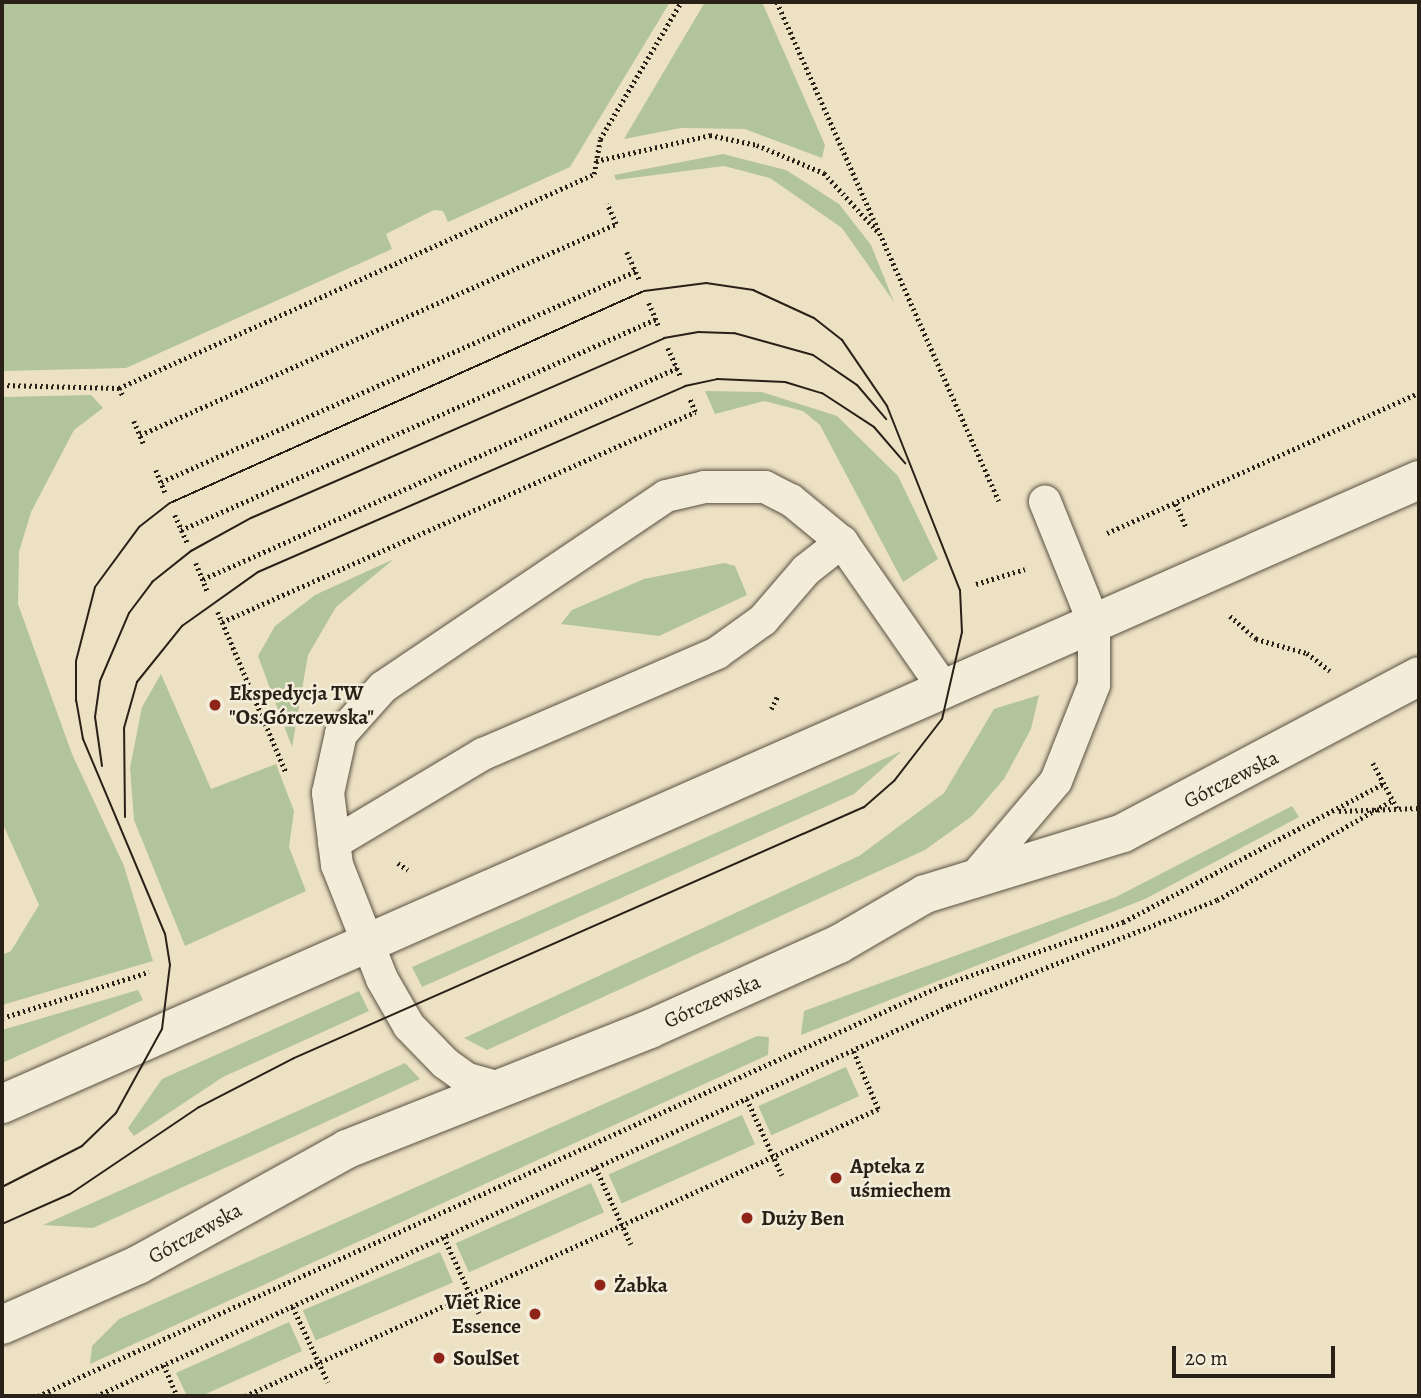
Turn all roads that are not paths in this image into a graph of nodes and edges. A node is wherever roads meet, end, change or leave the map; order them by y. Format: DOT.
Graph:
graph roads {
  1 [pos="1419,480"];
  2 [pos="1045,502"];
  3 [pos="842,542"];
  4 [pos="1094,623"];
  5 [pos="1419,676"];
  6 [pos="942,686"];
  7 [pos="334,843"];
  8 [pos="973,879"];
  9 [pos="366,942"];
  10 [pos="503,1089"];
  11 [pos="2,1104"];
  12 [pos="2,1325"];
  1 -- 4 [label="main road"];
  2 -- 4 [label="lane"];
  3 -- 6 [label="lane"];
  3 -- 7 [label="lane"];
  3 -- 7 [label="lane"];
  4 -- 6 [label="main road"];
  4 -- 8 [label="lane"];
  5 -- 8 [label="main road, Górczewska"];
  6 -- 9 [label="main road"];
  7 -- 9 [label="lane"];
  8 -- 10 [label="main road, Górczewska"];
  9 -- 10 [label="lane"];
  9 -- 11 [label="main road"];
  10 -- 12 [label="main road, Górczewska"];
}
